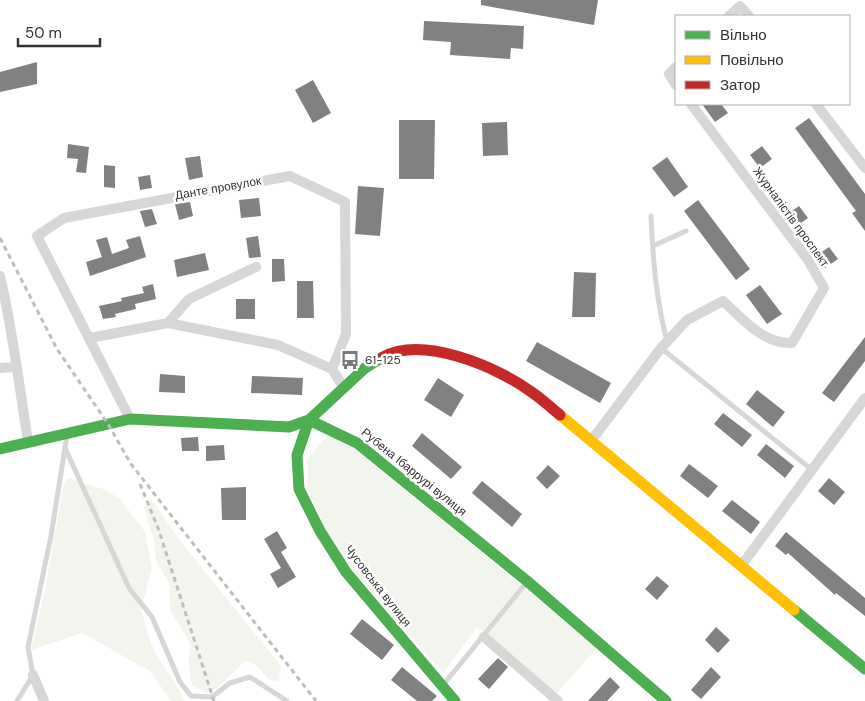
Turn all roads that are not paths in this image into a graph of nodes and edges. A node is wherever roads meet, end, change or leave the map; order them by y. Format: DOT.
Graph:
graph roads {
  1 [pos="731,15"];
  2 [pos="747,15"];
  3 [pos="675,68"];
  4 [pos="675,83"];
  5 [pos="692,105"];
  6 [pos="817,105"];
  7 [pos="865,168"];
  8 [pos="651,216"];
  9 [pos="686,231"];
  10 [pos="653,246"];
  11 [pos="256,267"];
  12 [pos="0,276"];
  13 [pos="3,301"];
  14 [pos="168,324"];
  15 [pos="90,338"];
  16 [pos="664,345"];
  17 [pos="16,367"];
  18 [pos="0,368"];
  19 [pos="332,369"];
  20 [pos="344,388"];
  21 [pos="865,398"];
  22 [pos="130,419"];
  23 [pos="309,420"];
  24 [pos="67,432"];
  25 [pos="591,441"];
  26 [pos="28,442"];
  27 [pos="65,448"];
  28 [pos="0,449"];
  29 [pos="812,470"];
  30 [pos="741,566"];
  31 [pos="527,581"];
  32 [pos="484,637"];
  33 [pos="865,669"];
  34 [pos="33,675"];
  35 [pos="442,687"];
  36 [pos="17,701"];
  37 [pos="44,701"];
  38 [pos="287,701"];
  39 [pos="455,701"];
  40 [pos="558,701"];
  41 [pos="666,701"];
  1 -- 2 [label="street"];
  3 -- 4 [label="street"];
  5 -- 16 [label="street, Журналістів проспект"];
  6 -- 7 [label="street"];
  8 -- 10 [label="lane"];
  9 -- 10 [label="lane"];
  10 -- 16 [label="lane"];
  11 -- 14 [label="street"];
  12 -- 13 [label="street"];
  13 -- 17 [label="street"];
  14 -- 15 [label="street"];
  14 -- 19 [label="street"];
  15 -- 19 [label="street, Данте провулок"];
  15 -- 22 [label="street, Данте провулок"];
  16 -- 25 [label="street, Журналістів проспект"];
  16 -- 29 [label="lane"];
  17 -- 18 [label="street"];
  17 -- 26 [label="street"];
  19 -- 20 [label="street"];
  20 -- 23 [label="main road"];
  20 -- 25 [label="main road"];
  21 -- 29 [label="street"];
  22 -- 23 [label="main road"];
  22 -- 24 [label="main road"];
  23 -- 31 [label="main road, Рубена Ібаррурі вулиця"];
  23 -- 35 [label="main road, Чусовська вулиця"];
  24 -- 26 [label="main road"];
  24 -- 27 [label="lane"];
  25 -- 30 [label="main road"];
  26 -- 28 [label="main road"];
  27 -- 34 [label="lane"];
  27 -- 38 [label="lane"];
  29 -- 30 [label="street"];
  30 -- 33 [label="main road"];
  31 -- 32 [label="lane"];
  31 -- 41 [label="main road, Рубена Ібаррурі вулиця"];
  32 -- 35 [label="lane"];
  32 -- 40 [label="street"];
  34 -- 36 [label="lane"];
  34 -- 37 [label="street"];
  35 -- 39 [label="main road, Чусовська вулиця"];
}
